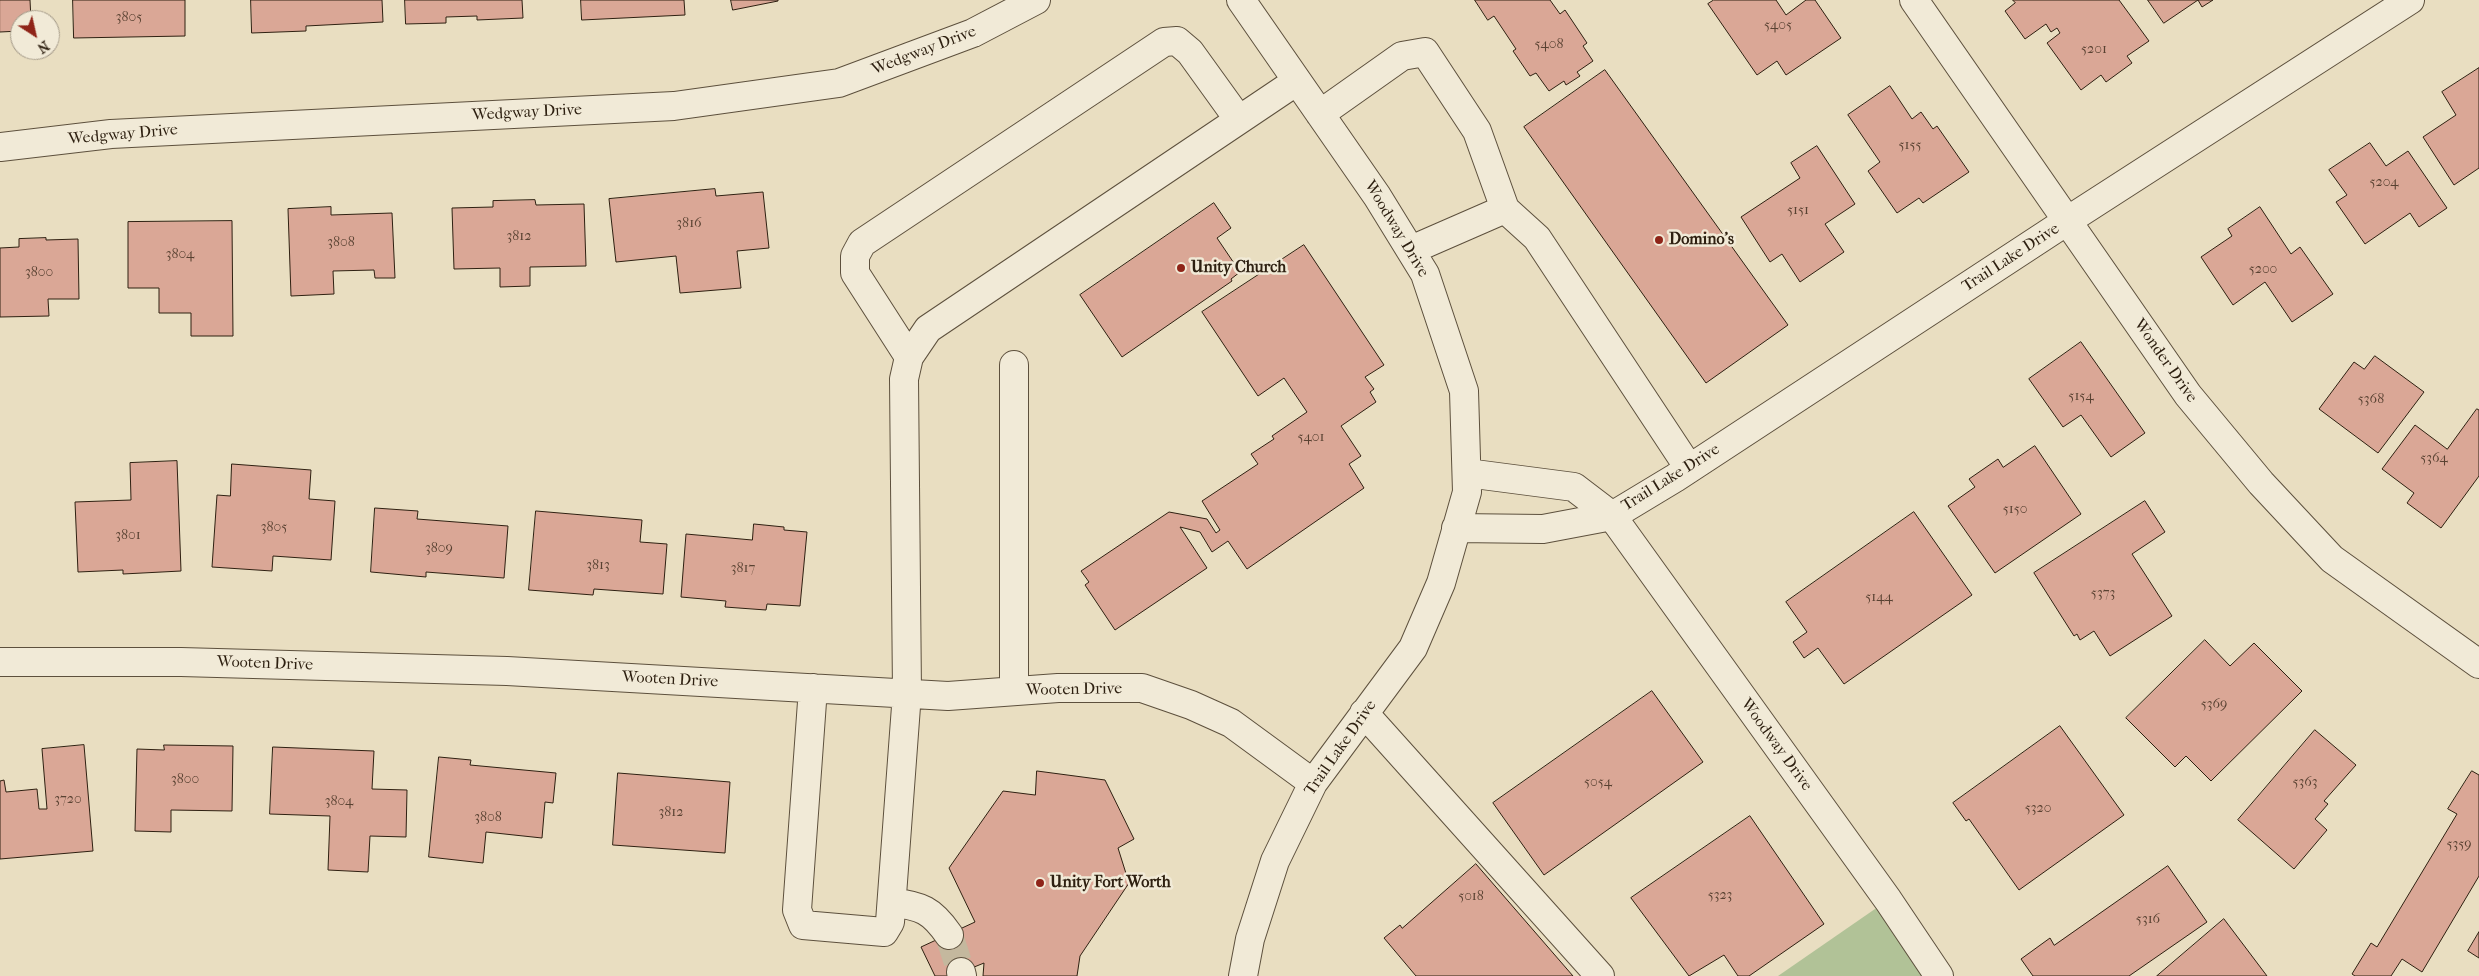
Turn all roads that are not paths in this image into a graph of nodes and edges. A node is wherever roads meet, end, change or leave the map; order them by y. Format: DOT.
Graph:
graph roads {
  1 [pos="1036,0"];
  2 [pos="1241,0"];
  3 [pos="1914,0"];
  4 [pos="2410,0"];
  5 [pos="1297,81"];
  6 [pos="1320,114"];
  7 [pos="1239,120"];
  8 [pos="0,147"];
  9 [pos="1505,209"];
  10 [pos="2067,221"];
  11 [pos="1411,250"];
  12 [pos="908,357"];
  13 [pos="1014,365"];
  14 [pos="1689,468"];
  15 [pos="1467,482"];
  16 [pos="1612,516"];
  17 [pos="1456,528"];
  18 [pos="0,662"];
  19 [pos="2479,664"];
  20 [pos="813,688"];
  21 [pos="1014,691"];
  22 [pos="908,694"];
  23 [pos="1364,713"];
  24 [pos="1313,783"];
  25 [pos="892,902"];
  26 [pos="949,935"];
  27 [pos="1242,976"];
  28 [pos="1600,976"];
  29 [pos="1939,976"];
  1 -- 8 [label="street, Wedgway Drive"];
  2 -- 5 [label="street, Woodway Drive"];
  3 -- 10 [label="street, Wonder Drive"];
  4 -- 10 [label="street, Trail Lake Drive"];
  5 -- 6 [label="street, Woodway Drive"];
  5 -- 7 [label="street"];
  6 -- 9 [label="street"];
  6 -- 11 [label="street, Woodway Drive"];
  7 -- 12 [label="street"];
  7 -- 12 [label="street"];
  9 -- 11 [label="street"];
  9 -- 14 [label="street"];
  10 -- 14 [label="street, Trail Lake Drive"];
  10 -- 19 [label="street, Wonder Drive"];
  11 -- 15 [label="street, Woodway Drive"];
  12 -- 22 [label="street"];
  13 -- 21 [label="street"];
  14 -- 16 [label="street, Trail Lake Drive"];
  15 -- 16 [label="street, Trail Lake Drive"];
  15 -- 17 [label="street, Trail Lake Drive"];
  16 -- 17 [label="street, Trail Lake Drive"];
  16 -- 29 [label="street, Woodway Drive"];
  17 -- 23 [label="street, Trail Lake Drive"];
  18 -- 20 [label="street, Wooten Drive"];
  20 -- 22 [label="street, Wooten Drive"];
  20 -- 25 [label="street"];
  21 -- 22 [label="street, Wooten Drive"];
  21 -- 24 [label="street, Wooten Drive"];
  22 -- 25 [label="street"];
  23 -- 24 [label="street, Trail Lake Drive"];
  23 -- 28 [label="street"];
  24 -- 27 [label="street, Trail Lake Drive"];
  25 -- 26 [label="street"];
}
